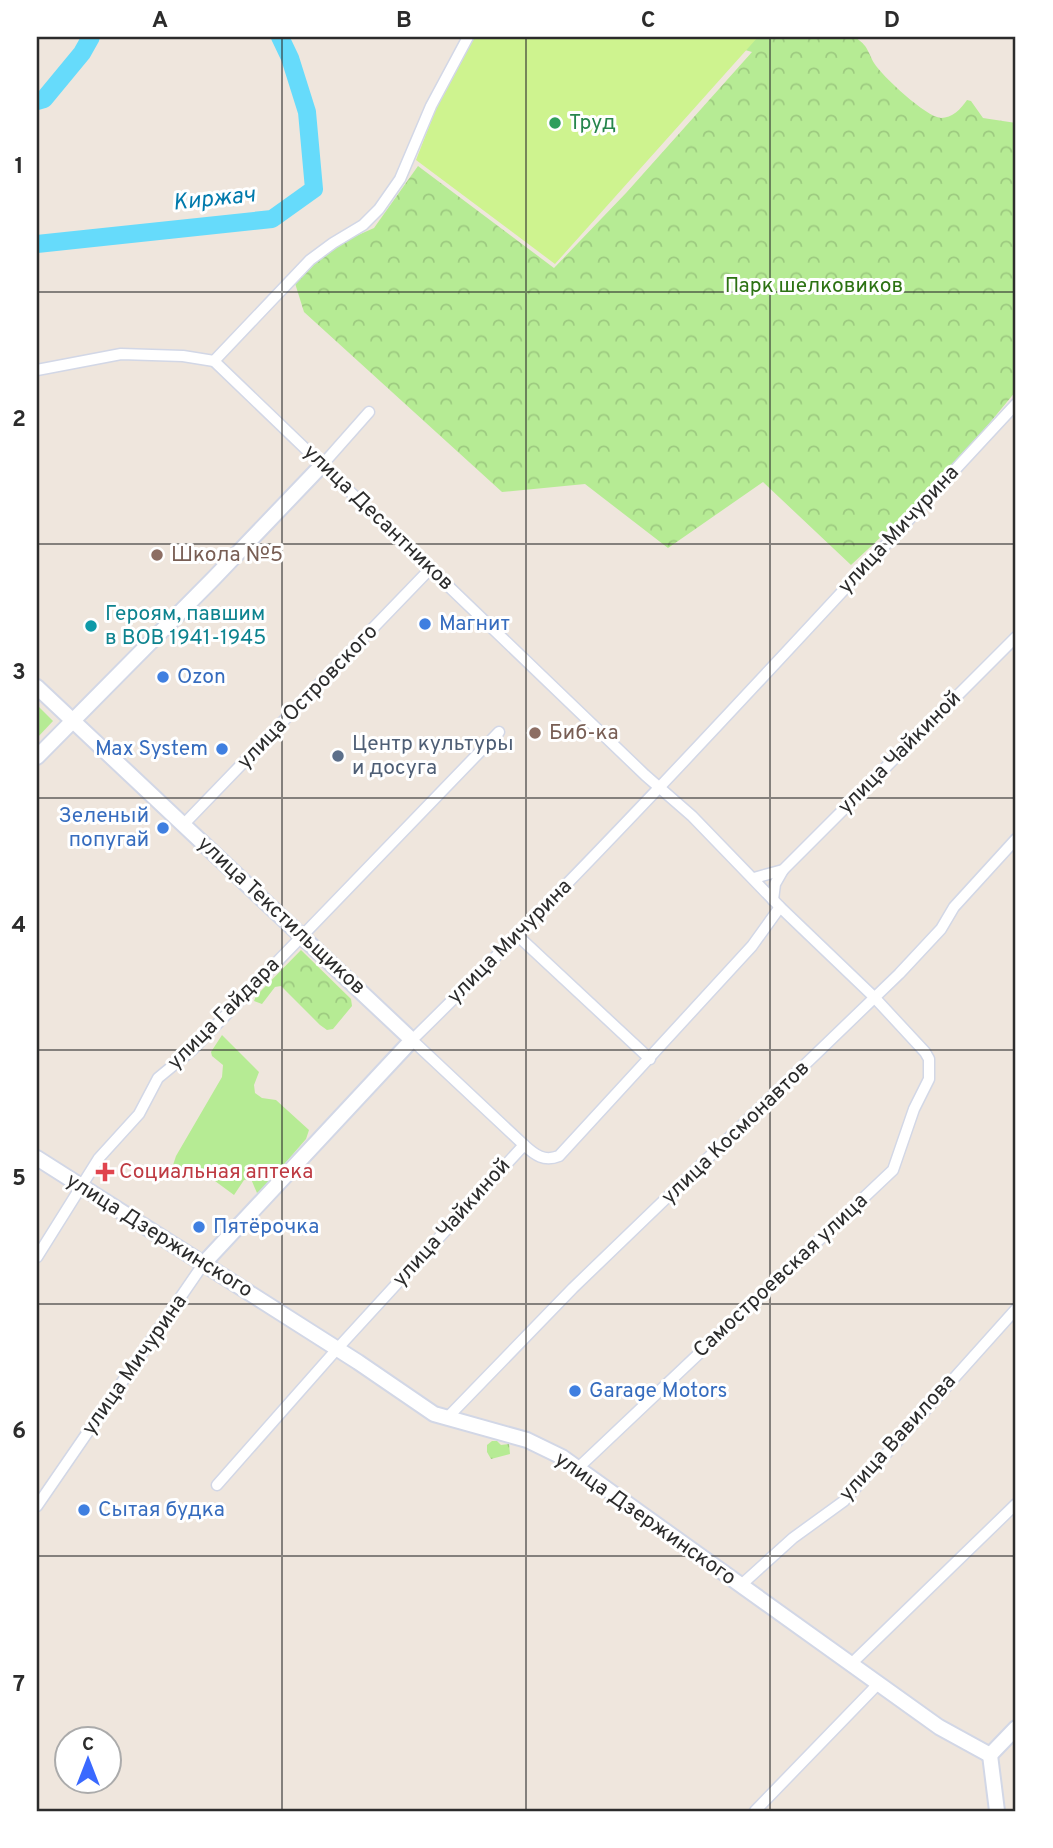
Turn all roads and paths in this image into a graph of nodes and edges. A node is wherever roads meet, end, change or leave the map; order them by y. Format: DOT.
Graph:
graph roads {
  1 [pos="468,37"];
  2 [pos="214,361"];
  3 [pos="37,370"];
  4 [pos="1016,404"];
  5 [pos="369,412"];
  6 [pos="323,464"];
  7 [pos="431,568"];
  8 [pos="1016,637"];
  9 [pos="37,687"];
  10 [pos="72,722"];
  11 [pos="499,732"];
  12 [pos="37,757"];
  13 [pos="660,788"];
  14 [pos="184,824"];
  15 [pos="1016,839"];
  16 [pos="783,870"];
  17 [pos="754,878"];
  18 [pos="776,904"];
  19 [pos="302,936"];
  20 [pos="518,936"];
  21 [pos="874,997"];
  22 [pos="412,1040"];
  23 [pos="650,1059"];
  24 [pos="524,1145"];
  25 [pos="37,1158"];
  26 [pos="82,1186"];
  27 [pos="37,1257"];
  28 [pos="204,1263"];
  29 [pos="1016,1309"];
  30 [pos="337,1349"];
  31 [pos="446,1419"];
  32 [pos="578,1468"];
  33 [pos="217,1485"];
  34 [pos="1016,1504"];
  35 [pos="37,1506"];
  36 [pos="740,1586"];
  37 [pos="850,1665"];
  38 [pos="878,1684"];
  39 [pos="1016,1728"];
  40 [pos="990,1755"];
  41 [pos="755,1811"];
  42 [pos="997,1811"];
  1 -- 2 [label="street"];
  2 -- 3 [label="street"];
  2 -- 6 [label="street, улица Десантников"];
  4 -- 13 [label="street, улица Мичурина"];
  5 -- 6 [label="street"];
  6 -- 7 [label="street, улица Десантников"];
  6 -- 10 [label="street"];
  7 -- 13 [label="street, улица Десантников"];
  7 -- 14 [label="street, улица Островского"];
  8 -- 16 [label="street, улица Чайкиной"];
  9 -- 10 [label="street, улица Текстильщиков"];
  10 -- 12 [label="street"];
  10 -- 14 [label="street, улица Текстильщиков"];
  11 -- 19 [label="street, улица Гайдара"];
  13 -- 17 [label="street, улица Десантников"];
  13 -- 20 [label="street, улица Мичурина"];
  14 -- 19 [label="street, улица Текстильщиков"];
  15 -- 21 [label="street, улица Космонавтов"];
  16 -- 17 [label="street, улица Чайкиной"];
  16 -- 18 [label="street, улица Чайкиной"];
  17 -- 18 [label="street, улица Десантников"];
  18 -- 21 [label="street"];
  18 -- 23 [label="street, улица Чайкиной"];
  19 -- 22 [label="street, улица Текстильщиков"];
  19 -- 26 [label="street, улица Гайдара"];
  20 -- 22 [label="street, улица Мичурина"];
  20 -- 23 [label="street"];
  21 -- 31 [label="street, улица Космонавтов"];
  21 -- 32 [label="street, Самостроевская улица"];
  22 -- 24 [label="street, улица Текстильщиков"];
  22 -- 28 [label="street, улица Мичурина"];
  23 -- 24 [label="street, улица Чайкиной"];
  24 -- 30 [label="street, улица Чайкиной"];
  25 -- 26 [label="street, улица Дзержинского"];
  26 -- 27 [label="street, улица Гайдара"];
  26 -- 28 [label="street, улица Дзержинского"];
  28 -- 30 [label="street, улица Дзержинского"];
  28 -- 35 [label="street, улица Мичурина"];
  29 -- 36 [label="street, улица Вавилова"];
  30 -- 31 [label="street, улица Дзержинского"];
  30 -- 33 [label="street, улица Чайкиной"];
  31 -- 32 [label="street, улица Дзержинского"];
  32 -- 36 [label="street, улица Дзержинского"];
  34 -- 37 [label="street"];
  36 -- 37 [label="street, улица Дзержинского"];
  37 -- 38 [label="street, улица Дзержинского"];
  38 -- 40 [label="street, улица Дзержинского"];
  38 -- 41 [label="street"];
  39 -- 40 [label="street"];
  40 -- 42 [label="street"];
}
